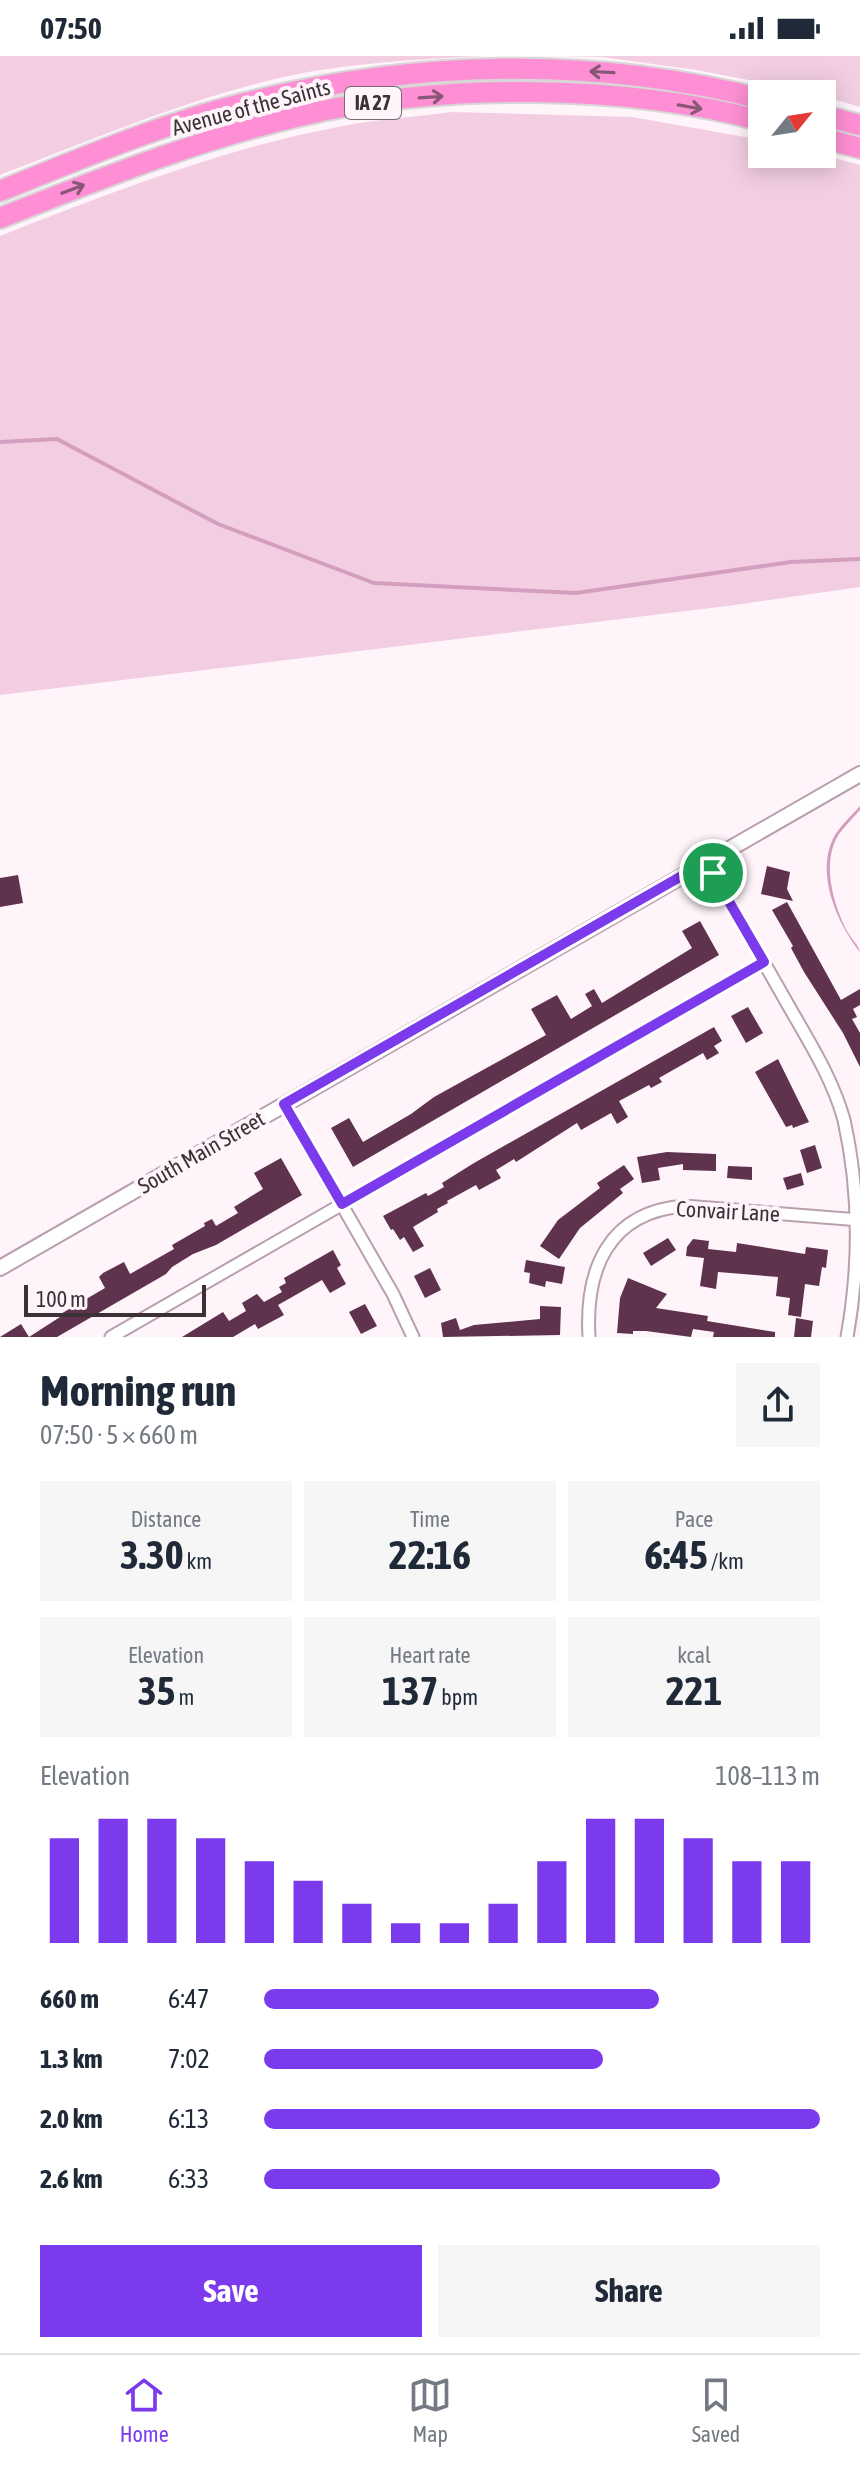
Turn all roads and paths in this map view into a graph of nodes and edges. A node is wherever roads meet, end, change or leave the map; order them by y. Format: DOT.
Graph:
graph roads {
  1 [pos="748,96"];
  2 [pos="748,118"];
  3 [pos="836,119"];
  4 [pos="860,125"];
  5 [pos="836,142"];
  6 [pos="860,148"];
  7 [pos="0,191"];
  8 [pos="0,218"];
  9 [pos="860,774"];
  10 [pos="706,862"];
  11 [pos="764,962"];
  12 [pos="284,1104"];
  13 [pos="342,1204"];
  14 [pos="860,1220"];
  15 [pos="0,1268"];
  16 [pos="111,1337"];
  17 [pos="413,1337"];
  18 [pos="589,1337"];
  19 [pos="847,1337"];
  1 -- 7 [label="highway, Avenue of the Saints / IA 27, one-way"];
  8 -- 2 [label="highway, Avenue of the Saints / IA 27, one-way"];
  3 -- 4 [label="highway"];
  5 -- 6 [label="highway"];
  9 -- 10 [label="street, South Main Street"];
  10 -- 11 [label="street"];
  10 -- 12 [label="street, South Main Street"];
  11 -- 13 [label="street"];
  11 -- 14 [label="street"];
  12 -- 13 [label="street"];
  12 -- 15 [label="street, South Main Street"];
  13 -- 16 [label="street"];
  13 -- 17 [label="street"];
  14 -- 18 [label="street, Convair Lane"];
  14 -- 19 [label="street"];
}
